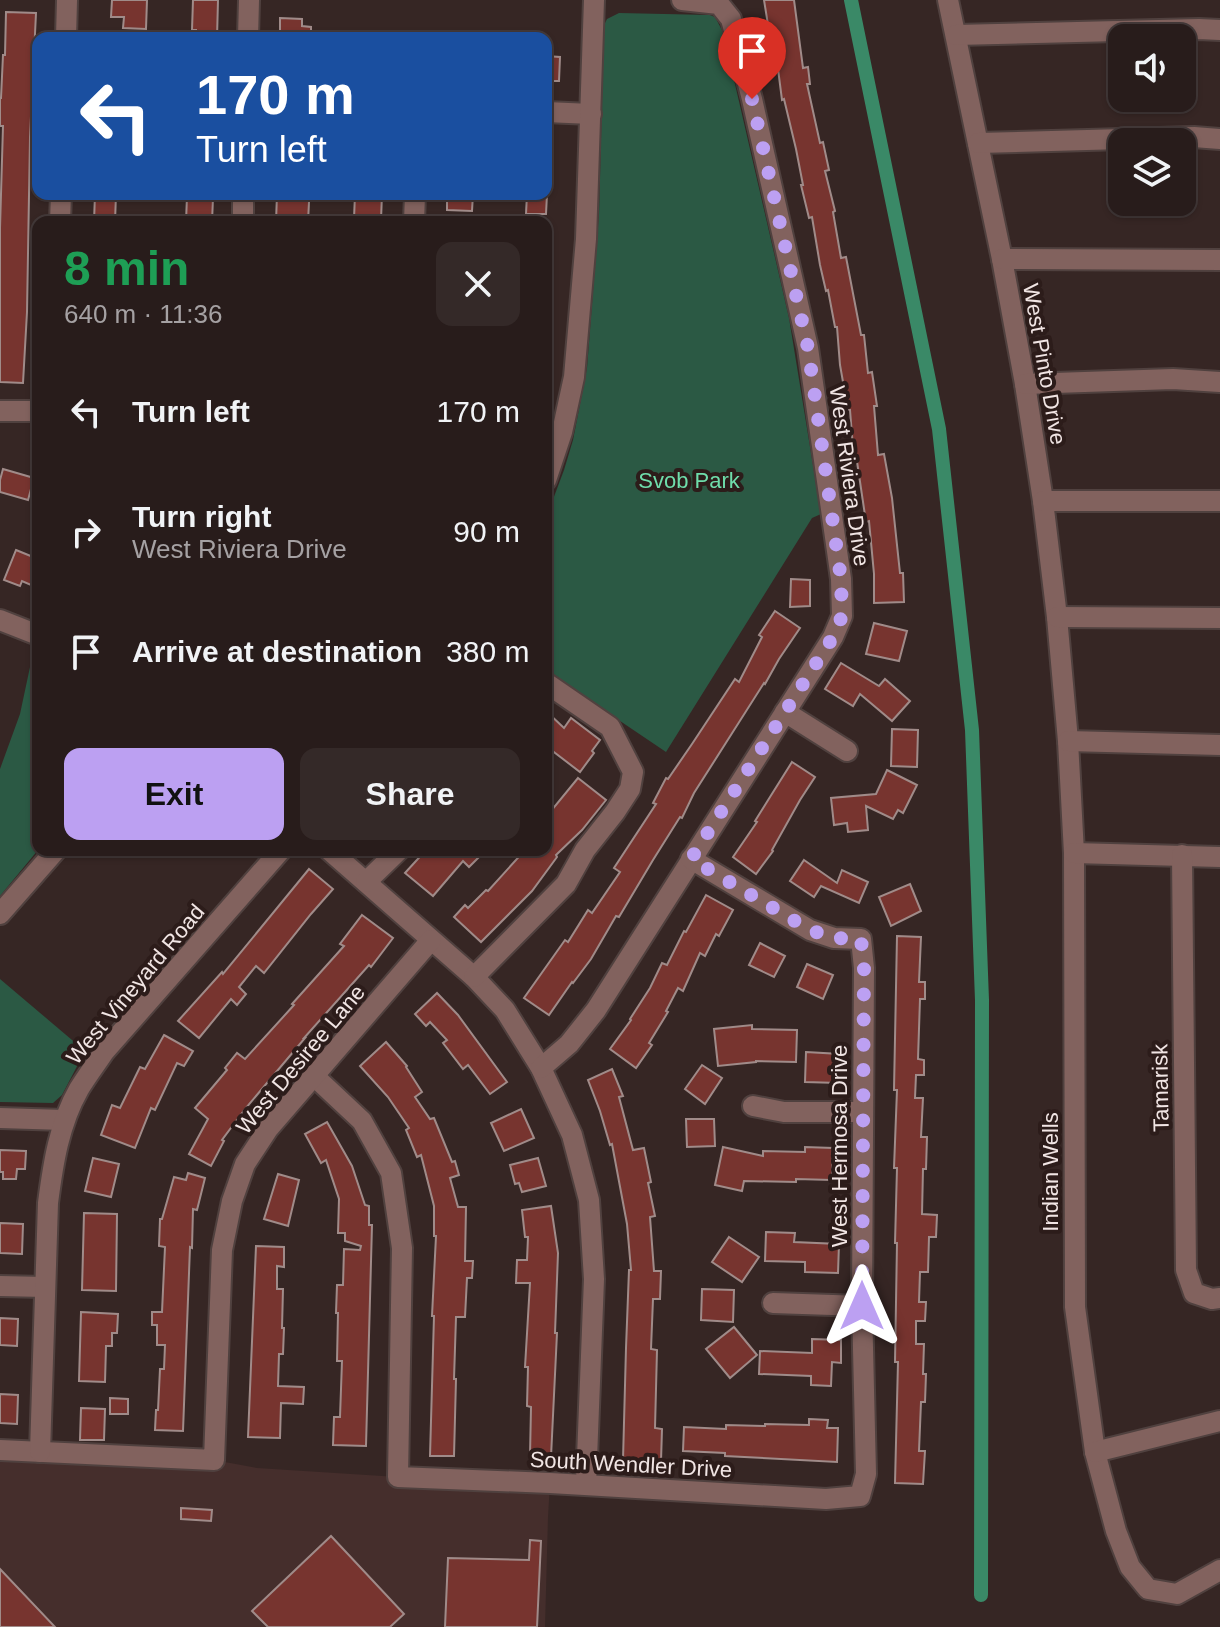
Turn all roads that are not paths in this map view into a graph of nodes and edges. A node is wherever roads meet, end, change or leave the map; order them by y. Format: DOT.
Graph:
graph roads {
  1 [pos="67,0"];
  2 [pos="249,0"];
  3 [pos="594,0"];
  4 [pos="682,0"];
  5 [pos="948,0"];
  6 [pos="1220,30"];
  7 [pos="66,32"];
  8 [pos="248,32"];
  9 [pos="956,35"];
  10 [pos="552,112"];
  11 [pos="591,114"];
  12 [pos="1220,139"];
  13 [pos="978,143"];
  14 [pos="1002,259"];
  15 [pos="1220,260"];
  16 [pos="1220,382"];
  17 [pos="1025,384"];
  18 [pos="0,411"];
  19 [pos="32,411"];
  20 [pos="552,462"];
  21 [pos="1043,501"];
  22 [pos="1220,501"];
  23 [pos="1057,617"];
  24 [pos="1220,618"];
  25 [pos="0,620"];
  26 [pos="32,633"];
  27 [pos="552,687"];
  28 [pos="785,712"];
  29 [pos="1068,741"];
  30 [pos="1220,745"];
  31 [pos="847,751"];
  32 [pos="1074,853"];
  33 [pos="1182,855"];
  34 [pos="51,856"];
  35 [pos="276,856"];
  36 [pos="336,856"];
  37 [pos="393,856"];
  38 [pos="1220,857"];
  39 [pos="691,859"];
  40 [pos="366,882"];
  41 [pos="0,914"];
  42 [pos="431,940"];
  43 [pos="474,977"];
  44 [pos="541,1068"];
  45 [pos="314,1076"];
  46 [pos="753,1106"];
  47 [pos="863,1112"];
  48 [pos="0,1118"];
  49 [pos="64,1120"];
  50 [pos="0,1286"];
  51 [pos="45,1287"];
  52 [pos="1220,1298"];
  53 [pos="773,1303"];
  54 [pos="862,1306"];
  55 [pos="1220,1421"];
  56 [pos="0,1450"];
  57 [pos="40,1452"];
  58 [pos="1095,1452"];
  59 [pos="586,1484"];
  60 [pos="860,1496"];
  61 [pos="1220,1570"];
  1 -- 7 [label="street"];
  2 -- 8 [label="street"];
  3 -- 11 [label="street"];
  4 -- 28 [label="street, West Riviera Drive"];
  5 -- 9 [label="street, West Pinto Drive"];
  6 -- 9 [label="street"];
  9 -- 13 [label="street, West Pinto Drive"];
  10 -- 11 [label="street"];
  11 -- 20 [label="street"];
  12 -- 13 [label="street"];
  13 -- 14 [label="street, West Pinto Drive"];
  14 -- 15 [label="street"];
  14 -- 17 [label="street, West Pinto Drive"];
  16 -- 17 [label="street"];
  17 -- 21 [label="street, West Pinto Drive"];
  18 -- 19 [label="street"];
  21 -- 22 [label="street"];
  21 -- 23 [label="street, West Pinto Drive"];
  23 -- 24 [label="street"];
  23 -- 29 [label="street, West Pinto Drive"];
  25 -- 26 [label="street"];
  27 -- 43 [label="street"];
  28 -- 31 [label="street"];
  28 -- 39 [label="street, West Riviera Drive"];
  29 -- 30 [label="street"];
  29 -- 32 [label="street, Indian Wells"];
  32 -- 33 [label="street"];
  32 -- 58 [label="street, Indian Wells"];
  33 -- 38 [label="street"];
  33 -- 52 [label="street, Tamarisk"];
  34 -- 41 [label="street"];
  35 -- 49 [label="street, West Vineyard Road"];
  36 -- 40 [label="street"];
  37 -- 40 [label="street"];
  39 -- 44 [label="street, West Riviera Drive"];
  39 -- 47 [label="street, West Hermosa Drive"];
  40 -- 42 [label="street"];
  42 -- 43 [label="street"];
  42 -- 45 [label="street, West Desiree Lane"];
  43 -- 44 [label="street"];
  44 -- 59 [label="street"];
  45 -- 57 [label="street, West Desiree Lane"];
  45 -- 59 [label="street, South Wendler Drive"];
  46 -- 47 [label="street"];
  47 -- 54 [label="street, West Hermosa Drive"];
  48 -- 49 [label="street"];
  49 -- 51 [label="street, West Vineyard Road"];
  50 -- 51 [label="street"];
  51 -- 57 [label="street, West Vineyard Road"];
  53 -- 54 [label="street"];
  54 -- 60 [label="street, West Hermosa Drive"];
  55 -- 58 [label="street"];
  56 -- 57 [label="street"];
  58 -- 61 [label="street, Indian Wells"];
  59 -- 60 [label="street, South Wendler Drive"];
}
